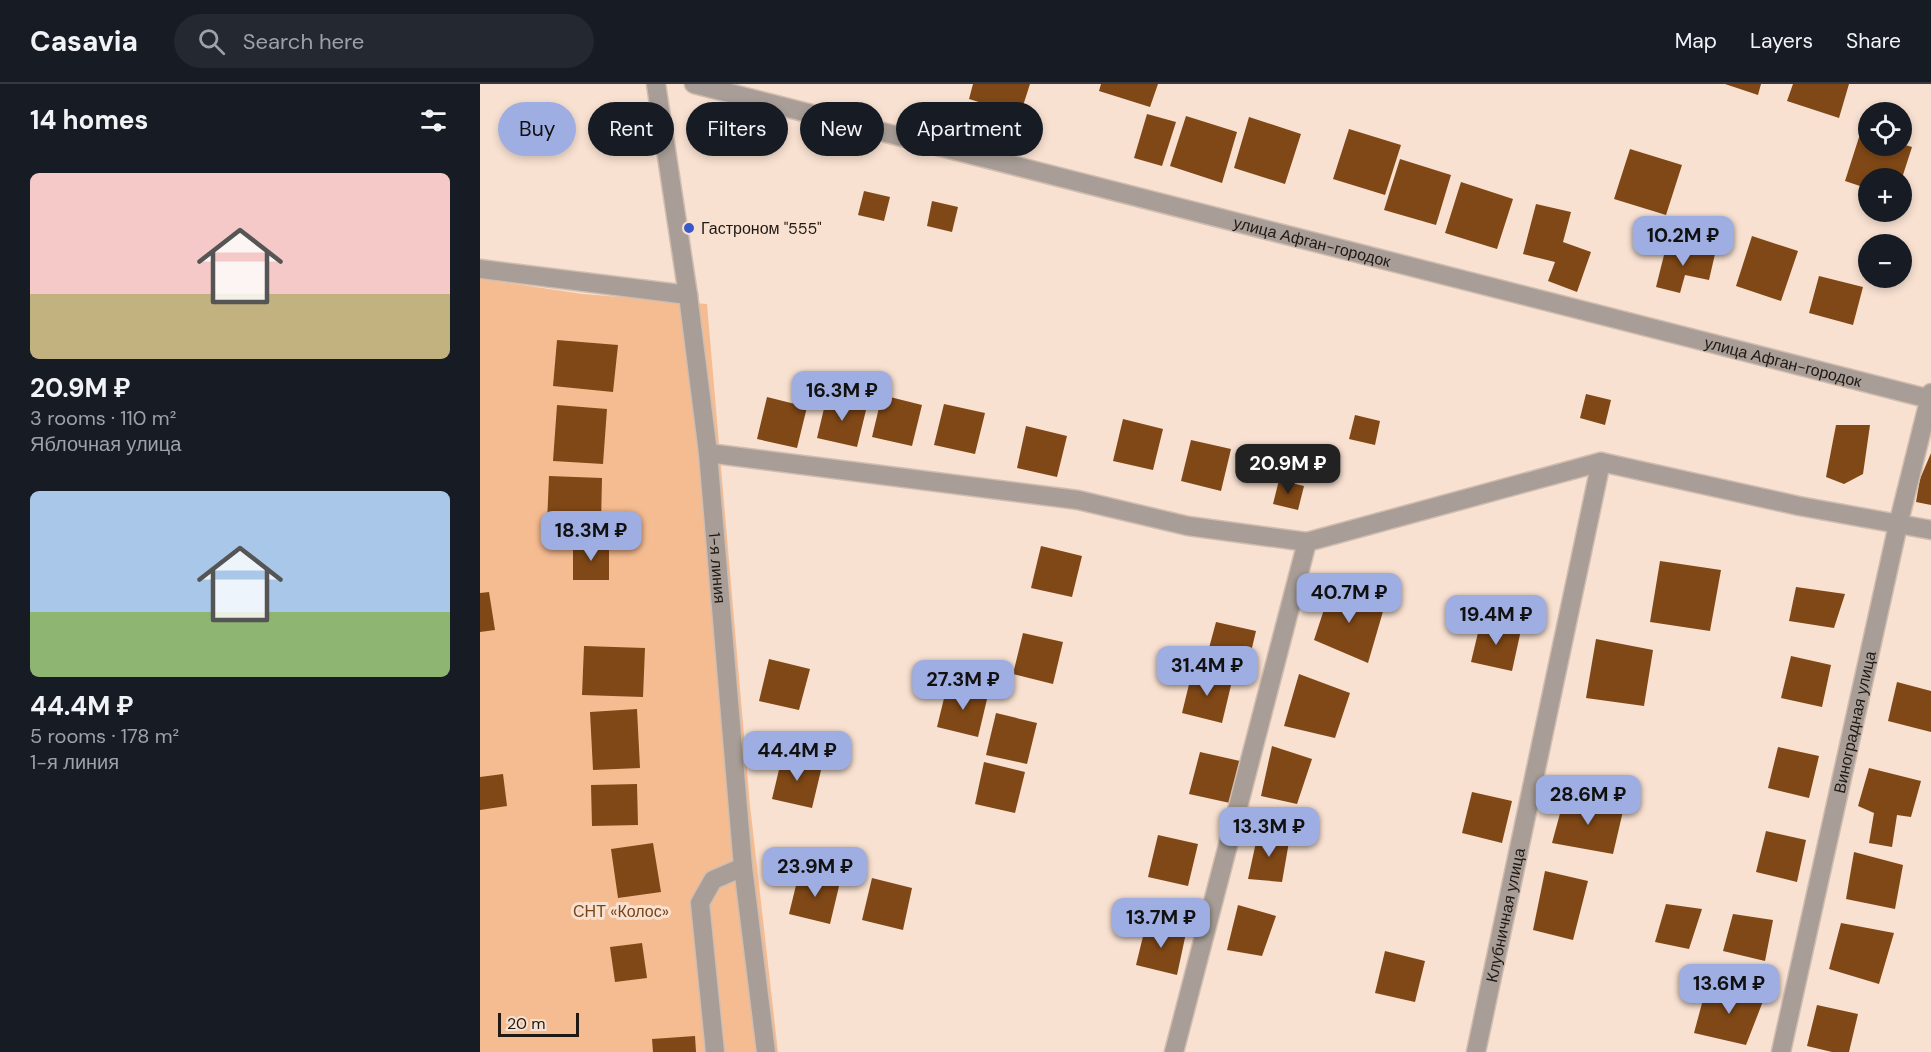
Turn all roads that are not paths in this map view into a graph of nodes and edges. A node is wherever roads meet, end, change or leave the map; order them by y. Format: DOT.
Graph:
graph roads {
  1 [pos="656,84"];
  2 [pos="694,84"];
  3 [pos="480,269"];
  4 [pos="688,295"];
  5 [pos="1930,396"];
  6 [pos="708,453"];
  7 [pos="1601,462"];
  8 [pos="1898,525"];
  9 [pos="1931,530"];
  10 [pos="1307,542"];
  11 [pos="743,867"];
  12 [pos="715,1052"];
  13 [pos="766,1052"];
  14 [pos="1174,1052"];
  15 [pos="1476,1052"];
  16 [pos="1781,1052"];
  1 -- 4 [label="street, 1-я линия"];
  2 -- 5 [label="street, улица Афган-городок"];
  3 -- 4 [label="street"];
  4 -- 6 [label="street, 1-я линия"];
  5 -- 8 [label="street, Виноградная улица"];
  6 -- 10 [label="street"];
  6 -- 11 [label="street, 1-я линия"];
  7 -- 8 [label="street"];
  7 -- 10 [label="street"];
  7 -- 15 [label="street, Клубничная улица"];
  8 -- 9 [label="street"];
  8 -- 16 [label="street, Виноградная улица"];
  10 -- 14 [label="street"];
  11 -- 12 [label="street"];
  11 -- 13 [label="street, 1-я линия"];
}
